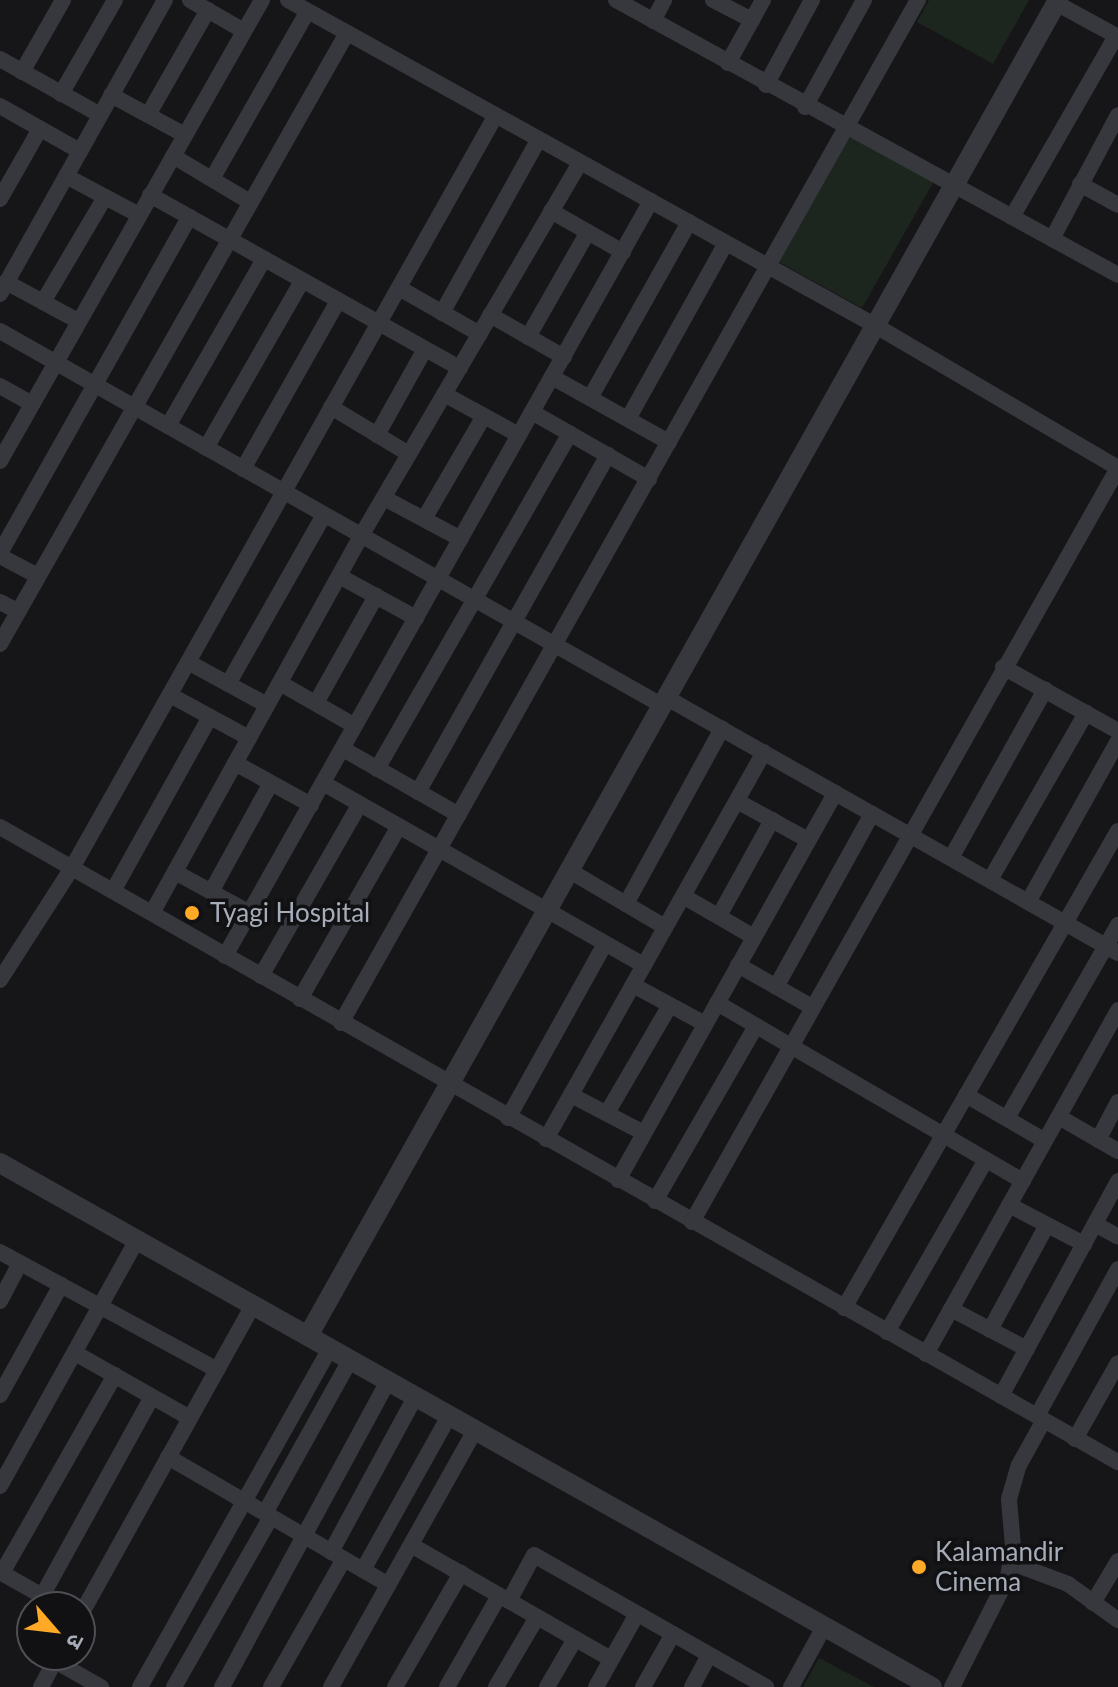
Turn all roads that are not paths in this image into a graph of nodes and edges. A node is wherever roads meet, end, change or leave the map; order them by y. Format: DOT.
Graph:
graph roads {
  1 [pos="63,0"];
  2 [pos="115,0"];
  3 [pos="165,0"];
  4 [pos="190,0"];
  5 [pos="262,0"];
  6 [pos="288,0"];
  7 [pos="617,0"];
  8 [pos="664,0"];
  9 [pos="714,0"];
  10 [pos="763,0"];
  11 [pos="812,0"];
  12 [pos="864,0"];
  13 [pos="918,0"];
  14 [pos="1057,2"];
  15 [pos="208,10"];
  16 [pos="308,11"];
  17 [pos="752,20"];
  18 [pos="653,21"];
  19 [pos="244,31"];
  20 [pos="347,33"];
  21 [pos="1117,36"];
  22 [pos="0,59"];
  23 [pos="728,63"];
  24 [pos="22,72"];
  25 [pos="766,85"];
  26 [pos="61,94"];
  27 [pos="111,95"];
  28 [pos="805,107"];
  29 [pos="1,108"];
  30 [pos="100,115"];
  31 [pos="148,115"];
  32 [pos="496,115"];
  33 [pos="1118,115"];
  34 [pos="40,129"];
  35 [pos="844,129"];
  36 [pos="185,135"];
  37 [pos="539,139"];
  38 [pos="80,151"];
  39 [pos="173,156"];
  40 [pos="580,162"];
  41 [pos="66,176"];
  42 [pos="212,179"];
  43 [pos="956,184"];
  44 [pos="1080,184"];
  45 [pos="150,195"];
  46 [pos="105,197"];
  47 [pos="0,199"];
  48 [pos="651,201"];
  49 [pos="250,202"];
  50 [pos="1118,205"];
  51 [pos="551,211"];
  52 [pos="139,215"];
  53 [pos="189,217"];
  54 [pos="1012,217"];
  55 [pos="689,222"];
  56 [pos="588,232"];
  57 [pos="229,239"];
  58 [pos="1052,239"];
  59 [pos="726,243"];
  60 [pos="623,252"];
  61 [pos="264,259"];
  62 [pos="768,266"];
  63 [pos="1118,275"];
  64 [pos="302,281"];
  65 [pos="3,288"];
  66 [pos="399,288"];
  67 [pos="338,301"];
  68 [pos="43,302"];
  69 [pos="442,313"];
  70 [pos="490,315"];
  71 [pos="78,321"];
  72 [pos="379,324"];
  73 [pos="876,326"];
  74 [pos="0,331"];
  75 [pos="480,334"];
  76 [pos="528,337"];
  77 [pos="425,349"];
  78 [pos="564,357"];
  79 [pos="55,362"];
  80 [pos="460,368"];
  81 [pos="552,377"];
  82 [pos="94,384"];
  83 [pos="0,386"];
  84 [pos="444,394"];
  85 [pos="590,398"];
  86 [pos="32,404"];
  87 [pos="133,406"];
  88 [pos="331,407"];
  89 [pos="532,412"];
  90 [pos="484,416"];
  91 [pos="628,419"];
  92 [pos="168,426"];
  93 [pos="570,434"];
  94 [pos="377,435"];
  95 [pos="519,435"];
  96 [pos="669,442"];
  97 [pos="206,448"];
  98 [pos="409,454"];
  99 [pos="608,455"];
  100 [pos="0,461"];
  101 [pos="1118,468"];
  102 [pos="243,469"];
  103 [pos="649,479"];
  104 [pos="284,492"];
  105 [pos="384,498"];
  106 [pos="324,515"];
  107 [pos="424,519"];
  108 [pos="361,536"];
  109 [pos="461,539"];
  110 [pos="0,554"];
  111 [pos="38,576"];
  112 [pos="339,576"];
  113 [pos="438,580"];
  114 [pos="376,596"];
  115 [pos="0,602"];
  116 [pos="476,602"];
  117 [pos="18,611"];
  118 [pos="416,618"];
  119 [pos="515,624"];
  120 [pos="0,644"];
  121 [pos="555,646"];
  122 [pos="188,662"];
  123 [pos="1003,667"];
  124 [pos="280,683"];
  125 [pos="228,684"];
  126 [pos="1045,690"];
  127 [pos="170,695"];
  128 [pos="665,702"];
  129 [pos="316,703"];
  130 [pos="267,705"];
  131 [pos="1086,713"];
  132 [pos="210,717"];
  133 [pos="355,726"];
  134 [pos="722,729"];
  135 [pos="1118,731"];
  136 [pos="249,738"];
  137 [pos="1118,741"];
  138 [pos="343,749"];
  139 [pos="764,752"];
  140 [pos="235,763"];
  141 [pos="377,769"];
  142 [pos="271,783"];
  143 [pos="323,783"];
  144 [pos="418,792"];
  145 [pos="835,793"];
  146 [pos="737,801"];
  147 [pos="360,804"];
  148 [pos="311,805"];
  149 [pos="872,814"];
  150 [pos="459,815"];
  151 [pos="772,820"];
  152 [pos="399,826"];
  153 [pos="0,827"];
  154 [pos="1118,831"];
  155 [pos="909,835"];
  156 [pos="808,840"];
  157 [pos="440,848"];
  158 [pos="951,858"];
  159 [pos="72,868"];
  160 [pos="570,871"];
  161 [pos="175,872"];
  162 [pos="990,880"];
  163 [pos="113,891"];
  164 [pos="211,892"];
  165 [pos="683,896"];
  166 [pos="1028,902"];
  167 [pos="626,904"];
  168 [pos="547,912"];
  169 [pos="152,913"];
  170 [pos="250,913"];
  171 [pos="719,916"];
  172 [pos="1065,923"];
  173 [pos="1118,925"];
  174 [pos="665,927"];
  175 [pos="754,937"];
  176 [pos="605,944"];
  177 [pos="1112,950"];
  178 [pos="225,956"];
  179 [pos="644,965"];
  180 [pos="738,965"];
  181 [pos="261,976"];
  182 [pos="0,980"];
  183 [pos="633,985"];
  184 [pos="776,987"];
  185 [pos="300,999"];
  186 [pos="717,1003"];
  187 [pos="670,1005"];
  188 [pos="812,1007"];
  189 [pos="1118,1011"];
  190 [pos="341,1023"];
  191 [pos="705,1024"];
  192 [pos="756,1026"];
  193 [pos="790,1046"];
  194 [pos="450,1085"];
  195 [pos="571,1095"];
  196 [pos="966,1095"];
  197 [pos="1118,1102"];
  198 [pos="607,1113"];
  199 [pos="1059,1117"];
  200 [pos="508,1118"];
  201 [pos="1007,1118"];
  202 [pos="644,1133"];
  203 [pos="943,1136"];
  204 [pos="546,1139"];
  205 [pos="1098,1140"];
  206 [pos="1045,1141"];
  207 [pos="1118,1151"];
  208 [pos="986,1160"];
  209 [pos="0,1163"];
  210 [pos="618,1180"];
  211 [pos="1023,1181"];
  212 [pos="1118,1182"];
  213 [pos="655,1201"];
  214 [pos="1009,1205"];
  215 [pos="692,1222"];
  216 [pos="1095,1224"];
  217 [pos="1047,1225"];
  218 [pos="1118,1237"];
  219 [pos="137,1240"];
  220 [pos="1084,1244"];
  221 [pos="0,1252"];
  222 [pos="20,1263"];
  223 [pos="1118,1269"];
  224 [pos="61,1285"];
  225 [pos="0,1301"];
  226 [pos="253,1305"];
  227 [pos="100,1307"];
  228 [pos="844,1308"];
  229 [pos="951,1309"];
  230 [pos="990,1330"];
  231 [pos="887,1332"];
  232 [pos="308,1336"];
  233 [pos="330,1349"];
  234 [pos="1027,1349"];
  235 [pos="75,1353"];
  236 [pos="926,1354"];
  237 [pos="350,1360"];
  238 [pos="1118,1363"];
  239 [pos="217,1370"];
  240 [pos="115,1375"];
  241 [pos="388,1381"];
  242 [pos="0,1395"];
  243 [pos="1001,1396"];
  244 [pos="152,1397"];
  245 [pos="415,1397"];
  246 [pos="449,1416"];
  247 [pos="190,1418"];
  248 [pos="1040,1418"];
  249 [pos="475,1430"];
  250 [pos="1075,1439"];
  251 [pos="168,1457"];
  252 [pos="1117,1460"];
  253 [pos="0,1486"];
  254 [pos="244,1502"];
  255 [pos="268,1515"];
  256 [pos="304,1537"];
  257 [pos="411,1545"];
  258 [pos="337,1555"];
  259 [pos="1118,1561"];
  260 [pos="1012,1563"];
  261 [pos="363,1570"];
  262 [pos="1,1572"];
  263 [pos="461,1573"];
  264 [pos="389,1585"];
  265 [pos="33,1591"];
  266 [pos="45,1591"];
  267 [pos="94,1591"];
  268 [pos="504,1598"];
  269 [pos="1093,1603"];
  270 [pos="637,1614"];
  271 [pos="537,1617"];
  272 [pos="1118,1620"];
  273 [pos="824,1627"];
  274 [pos="673,1634"];
  275 [pos="575,1639"];
  276 [pos="709,1655"];
  277 [pos="611,1659"];
  278 [pos="77,1671"];
  279 [pos="744,1682"];
  280 [pos="101,1687"];
  281 [pos="140,1687"];
  282 [pos="174,1687"];
  283 [pos="222,1687"];
  284 [pos="271,1687"];
  285 [pos="331,1687"];
  286 [pos="395,1687"];
  287 [pos="447,1687"];
  288 [pos="496,1687"];
  289 [pos="547,1687"];
  290 [pos="596,1687"];
  291 [pos="643,1687"];
  292 [pos="692,1687"];
  293 [pos="766,1687"];
  294 [pos="791,1687"];
  295 [pos="932,1687"];
  296 [pos="952,1687"];
  1 -- 24 [label="street"];
  2 -- 26 [label="street"];
  3 -- 27 [label="street"];
  4 -- 15 [label="street"];
  5 -- 19 [label="street"];
  6 -- 16 [label="street"];
  7 -- 18 [label="street"];
  8 -- 18 [label="street"];
  9 -- 17 [label="street"];
  10 -- 17 [label="street"];
  11 -- 25 [label="street"];
  12 -- 28 [label="street"];
  13 -- 35 [label="street"];
  14 -- 21 [label="street"];
  14 -- 43 [label="street"];
  15 -- 19 [label="street"];
  15 -- 31 [label="street"];
  16 -- 20 [label="street"];
  16 -- 42 [label="street"];
  17 -- 23 [label="street"];
  18 -- 23 [label="street"];
  19 -- 36 [label="street"];
  20 -- 32 [label="street"];
  20 -- 49 [label="street"];
  21 -- 54 [label="street"];
  22 -- 24 [label="street"];
  23 -- 25 [label="street"];
  24 -- 26 [label="street"];
  25 -- 28 [label="street"];
  26 -- 30 [label="street"];
  27 -- 30 [label="street"];
  27 -- 31 [label="street"];
  28 -- 35 [label="street"];
  29 -- 34 [label="street"];
  30 -- 38 [label="street"];
  31 -- 36 [label="street"];
  32 -- 37 [label="street"];
  32 -- 66 [label="street"];
  33 -- 44 [label="street"];
  34 -- 38 [label="street"];
  34 -- 47 [label="street"];
  35 -- 43 [label="street"];
  35 -- 62 [label="street"];
  36 -- 39 [label="street"];
  37 -- 40 [label="street"];
  37 -- 69 [label="street"];
  38 -- 41 [label="street"];
  39 -- 42 [label="street"];
  39 -- 45 [label="street"];
  40 -- 48 [label="street"];
  40 -- 51 [label="street"];
  41 -- 46 [label="street"];
  41 -- 65 [label="street"];
  42 -- 49 [label="street"];
  43 -- 54 [label="street"];
  43 -- 73 [label="street"];
  44 -- 50 [label="street"];
  44 -- 58 [label="street"];
  45 -- 52 [label="street"];
  45 -- 53 [label="street"];
  46 -- 52 [label="street"];
  46 -- 68 [label="street"];
  48 -- 55 [label="street"];
  48 -- 60 [label="street"];
  49 -- 57 [label="street"];
  51 -- 56 [label="street"];
  51 -- 70 [label="street"];
  52 -- 71 [label="street"];
  53 -- 57 [label="street"];
  53 -- 82 [label="street"];
  54 -- 58 [label="street"];
  55 -- 59 [label="street"];
  55 -- 85 [label="street"];
  56 -- 60 [label="street"];
  56 -- 76 [label="street"];
  57 -- 61 [label="street"];
  57 -- 87 [label="street"];
  58 -- 63 [label="street"];
  59 -- 62 [label="street"];
  59 -- 91 [label="street"];
  60 -- 78 [label="street"];
  61 -- 64 [label="street"];
  61 -- 92 [label="street"];
  62 -- 73 [label="street"];
  62 -- 96 [label="street"];
  64 -- 67 [label="street"];
  64 -- 97 [label="street"];
  65 -- 68 [label="street"];
  66 -- 69 [label="street"];
  66 -- 72 [label="street"];
  67 -- 72 [label="street"];
  67 -- 102 [label="street"];
  68 -- 71 [label="street"];
  69 -- 75 [label="street"];
  70 -- 75 [label="street"];
  70 -- 76 [label="street"];
  71 -- 79 [label="street"];
  72 -- 77 [label="street"];
  72 -- 88 [label="street"];
  73 -- 101 [label="street"];
  73 -- 128 [label="street"];
  74 -- 79 [label="street"];
  75 -- 80 [label="street"];
  76 -- 78 [label="street"];
  77 -- 80 [label="street"];
  77 -- 94 [label="street"];
  78 -- 81 [label="street"];
  79 -- 82 [label="street"];
  79 -- 86 [label="street"];
  80 -- 84 [label="street"];
  81 -- 85 [label="street"];
  81 -- 89 [label="street"];
  82 -- 87 [label="street"];
  82 -- 110 [label="street"];
  83 -- 86 [label="street"];
  84 -- 90 [label="street"];
  84 -- 98 [label="street"];
  85 -- 91 [label="street"];
  86 -- 100 [label="street"];
  87 -- 92 [label="street"];
  87 -- 111 [label="street"];
  88 -- 94 [label="street"];
  88 -- 104 [label="street"];
  89 -- 93 [label="street"];
  89 -- 95 [label="street"];
  90 -- 95 [label="street"];
  90 -- 107 [label="street"];
  91 -- 96 [label="street"];
  92 -- 97 [label="street"];
  93 -- 99 [label="street"];
  93 -- 116 [label="street"];
  94 -- 98 [label="street"];
  95 -- 109 [label="street"];
  96 -- 103 [label="street"];
  97 -- 102 [label="street"];
  98 -- 105 [label="street"];
  99 -- 103 [label="street"];
  99 -- 119 [label="street"];
  101 -- 123 [label="street"];
  102 -- 104 [label="street"];
  103 -- 121 [label="street"];
  104 -- 106 [label="street"];
  104 -- 122 [label="street"];
  105 -- 107 [label="street"];
  105 -- 108 [label="street"];
  106 -- 108 [label="street"];
  106 -- 125 [label="street"];
  107 -- 109 [label="street"];
  108 -- 112 [label="street"];
  108 -- 113 [label="street"];
  109 -- 113 [label="street"];
  110 -- 111 [label="street"];
  111 -- 117 [label="street"];
  112 -- 114 [label="street"];
  112 -- 124 [label="street"];
  113 -- 116 [label="street"];
  113 -- 118 [label="street"];
  114 -- 118 [label="street"];
  114 -- 129 [label="street"];
  115 -- 117 [label="street"];
  116 -- 119 [label="street"];
  116 -- 141 [label="street"];
  117 -- 120 [label="street"];
  118 -- 133 [label="street"];
  119 -- 121 [label="street"];
  119 -- 144 [label="street"];
  121 -- 128 [label="street"];
  121 -- 150 [label="street"];
  122 -- 125 [label="street"];
  122 -- 127 [label="street"];
  123 -- 126 [label="street"];
  123 -- 155 [label="street"];
  124 -- 129 [label="street"];
  124 -- 130 [label="street"];
  125 -- 130 [label="street"];
  126 -- 131 [label="street"];
  126 -- 158 [label="street"];
  127 -- 132 [label="street"];
  127 -- 159 [label="street"];
  128 -- 134 [label="street"];
  128 -- 160 [label="street"];
  129 -- 133 [label="street"];
  130 -- 136 [label="street"];
  131 -- 135 [label="street"];
  131 -- 162 [label="street"];
  132 -- 136 [label="street"];
  132 -- 163 [label="street"];
  133 -- 138 [label="street"];
  134 -- 139 [label="street"];
  134 -- 167 [label="street"];
  136 -- 140 [label="street"];
  137 -- 166 [label="street"];
  138 -- 141 [label="street"];
  138 -- 143 [label="street"];
  139 -- 145 [label="street"];
  139 -- 146 [label="street"];
  140 -- 142 [label="street"];
  140 -- 161 [label="street"];
  141 -- 144 [label="street"];
  142 -- 148 [label="street"];
  142 -- 164 [label="street"];
  143 -- 147 [label="street"];
  143 -- 148 [label="street"];
  144 -- 150 [label="street"];
  145 -- 149 [label="street"];
  145 -- 156 [label="street"];
  146 -- 151 [label="street"];
  146 -- 165 [label="street"];
  147 -- 152 [label="street"];
  147 -- 181 [label="street"];
  148 -- 170 [label="street"];
  149 -- 155 [label="street"];
  149 -- 184 [label="street"];
  150 -- 157 [label="street"];
  151 -- 156 [label="street"];
  151 -- 171 [label="street"];
  152 -- 157 [label="street"];
  152 -- 185 [label="street"];
  153 -- 159 [label="street"];
  154 -- 172 [label="street"];
  155 -- 158 [label="street"];
  155 -- 188 [label="street"];
  156 -- 175 [label="street"];
  157 -- 168 [label="street"];
  157 -- 190 [label="street"];
  158 -- 162 [label="street"];
  159 -- 163 [label="street"];
  159 -- 182 [label="street"];
  160 -- 167 [label="street"];
  160 -- 168 [label="street"];
  161 -- 164 [label="street"];
  161 -- 169 [label="street"];
  162 -- 166 [label="street"];
  163 -- 169 [label="street"];
  164 -- 170 [label="street"];
  165 -- 171 [label="street"];
  165 -- 174 [label="street"];
  166 -- 172 [label="street"];
  167 -- 174 [label="street"];
  168 -- 176 [label="street"];
  168 -- 194 [label="street"];
  169 -- 178 [label="street"];
  170 -- 178 [label="street"];
  171 -- 175 [label="street"];
  172 -- 177 [label="street"];
  172 -- 196 [label="street"];
  173 -- 177 [label="street"];
  174 -- 179 [label="street"];
  175 -- 180 [label="street"];
  176 -- 179 [label="street"];
  176 -- 200 [label="street"];
  177 -- 201 [label="street"];
  178 -- 181 [label="street"];
  179 -- 183 [label="street"];
  180 -- 184 [label="street"];
  180 -- 186 [label="street"];
  181 -- 185 [label="street"];
  183 -- 187 [label="street"];
  183 -- 195 [label="street"];
  184 -- 188 [label="street"];
  185 -- 190 [label="street"];
  186 -- 191 [label="street"];
  186 -- 192 [label="street"];
  187 -- 191 [label="street"];
  187 -- 198 [label="street"];
  188 -- 193 [label="street"];
  189 -- 199 [label="street"];
  190 -- 194 [label="street"];
  191 -- 202 [label="street"];
  192 -- 193 [label="street"];
  192 -- 213 [label="street"];
  193 -- 203 [label="street"];
  193 -- 215 [label="street"];
  194 -- 200 [label="street"];
  194 -- 232 [label="street"];
  195 -- 198 [label="street"];
  195 -- 204 [label="street"];
  196 -- 201 [label="street"];
  196 -- 203 [label="street"];
  197 -- 205 [label="street"];
  198 -- 202 [label="street"];
  199 -- 205 [label="street"];
  199 -- 206 [label="street"];
  200 -- 204 [label="street"];
  201 -- 206 [label="street"];
  202 -- 210 [label="street"];
  203 -- 208 [label="street"];
  203 -- 228 [label="street"];
  204 -- 210 [label="street"];
  205 -- 207 [label="street"];
  206 -- 211 [label="street"];
  208 -- 211 [label="street"];
  208 -- 231 [label="street"];
  209 -- 219 [label="street"];
  210 -- 213 [label="street"];
  211 -- 214 [label="street"];
  212 -- 216 [label="street"];
  213 -- 215 [label="street"];
  214 -- 217 [label="street"];
  214 -- 229 [label="street"];
  215 -- 228 [label="street"];
  216 -- 218 [label="street"];
  216 -- 220 [label="street"];
  217 -- 220 [label="street"];
  217 -- 230 [label="street"];
  219 -- 226 [label="street"];
  219 -- 227 [label="street"];
  220 -- 234 [label="street"];
  221 -- 222 [label="street"];
  222 -- 224 [label="street"];
  222 -- 225 [label="street"];
  223 -- 248 [label="street"];
  224 -- 227 [label="street"];
  224 -- 242 [label="street"];
  226 -- 232 [label="street"];
  226 -- 239 [label="street"];
  227 -- 235 [label="street"];
  227 -- 239 [label="street"];
  228 -- 231 [label="street"];
  229 -- 230 [label="street"];
  229 -- 236 [label="street"];
  230 -- 234 [label="street"];
  231 -- 236 [label="street"];
  232 -- 233 [label="street"];
  233 -- 237 [label="street"];
  233 -- 254 [label="street"];
  234 -- 243 [label="street"];
  235 -- 240 [label="street"];
  235 -- 253 [label="street"];
  236 -- 243 [label="street"];
  237 -- 241 [label="street"];
  237 -- 255 [label="street"];
  238 -- 250 [label="street"];
  239 -- 247 [label="street"];
  240 -- 244 [label="street"];
  240 -- 262 [label="street"];
  241 -- 245 [label="street"];
  241 -- 256 [label="street"];
  243 -- 248 [label="street"];
  244 -- 247 [label="street"];
  244 -- 266 [label="street"];
  245 -- 246 [label="street"];
  245 -- 258 [label="street"];
  246 -- 249 [label="street"];
  246 -- 261 [label="street"];
  247 -- 251 [label="street"];
  248 -- 250 [label="street"];
  248 -- 260 [label="street"];
  249 -- 257 [label="street"];
  249 -- 273 [label="street"];
  250 -- 252 [label="street"];
  251 -- 254 [label="street"];
  251 -- 267 [label="street"];
  254 -- 255 [label="street"];
  254 -- 281 [label="street"];
  255 -- 256 [label="street"];
  255 -- 282 [label="street"];
  256 -- 258 [label="street"];
  256 -- 283 [label="street"];
  257 -- 263 [label="street"];
  257 -- 264 [label="street"];
  258 -- 261 [label="street"];
  258 -- 284 [label="street"];
  259 -- 269 [label="street"];
  260 -- 269 [label="street"];
  260 -- 296 [label="street"];
  261 -- 264 [label="street"];
  262 -- 265 [label="street"];
  263 -- 268 [label="street"];
  263 -- 286 [label="street"];
  264 -- 285 [label="street"];
  268 -- 270 [label="street"];
  268 -- 271 [label="street"];
  268 -- 287 [label="street"];
  269 -- 272 [label="street"];
  270 -- 274 [label="street"];
  270 -- 277 [label="street"];
  271 -- 275 [label="street"];
  271 -- 288 [label="street"];
  273 -- 294 [label="street"];
  273 -- 295 [label="street"];
  274 -- 276 [label="street"];
  274 -- 291 [label="street"];
  275 -- 277 [label="street"];
  275 -- 289 [label="street"];
  276 -- 279 [label="street"];
  276 -- 292 [label="street"];
  277 -- 290 [label="street"];
  278 -- 280 [label="street"];
  279 -- 293 [label="street"];
}
